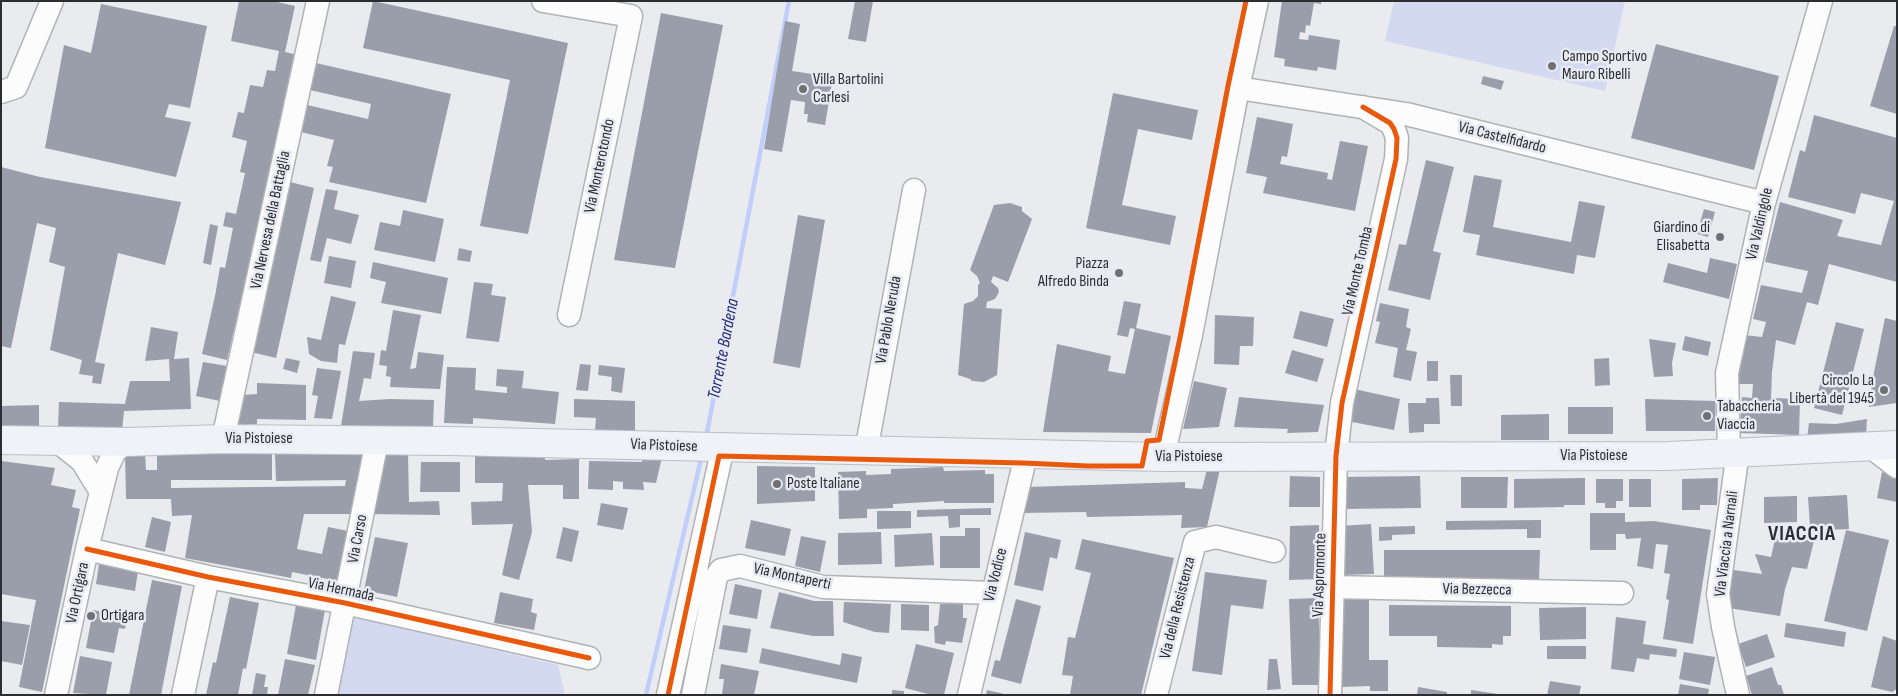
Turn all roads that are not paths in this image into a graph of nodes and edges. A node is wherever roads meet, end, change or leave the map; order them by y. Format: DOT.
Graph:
graph roads {
  1 [pos="52,1"];
  2 [pos="318,1"];
  3 [pos="542,1"];
  4 [pos="1257,1"];
  5 [pos="1821,1"];
  6 [pos="1238,88"];
  7 [pos="1,92"];
  8 [pos="1363,108"];
  9 [pos="1474,131"];
  10 [pos="1396,159"];
  11 [pos="914,190"];
  12 [pos="1764,203"];
  13 [pos="569,315"];
  14 [pos="222,439"];
  15 [pos="1,440"];
  16 [pos="378,441"];
  17 [pos="58,442"];
  18 [pos="127,442"];
  19 [pos="1884,446"];
  20 [pos="717,447"];
  21 [pos="866,451"];
  22 [pos="1734,452"];
  23 [pos="1026,455"];
  24 [pos="1336,456"];
  25 [pos="1163,457"];
  26 [pos="1897,466"];
  27 [pos="101,492"];
  28 [pos="87,549"];
  29 [pos="1274,551"];
  30 [pos="208,577"];
  31 [pos="1332,588"];
  32 [pos="1622,592"];
  33 [pos="992,593"];
  34 [pos="345,604"];
  35 [pos="589,658"];
  36 [pos="56,695"];
  37 [pos="183,695"];
  38 [pos="326,695"];
  39 [pos="668,695"];
  40 [pos="693,695"];
  41 [pos="969,695"];
  42 [pos="1156,695"];
  43 [pos="1330,695"];
  44 [pos="1738,695"];
  1 -- 7 [label="street"];
  2 -- 14 [label="street, Via Nervesa della Battaglia"];
  3 -- 13 [label="street, Via Monterotondo"];
  4 -- 6 [label="street"];
  5 -- 12 [label="street, Via Valdingole"];
  6 -- 8 [label="street, Via Castelfidardo"];
  6 -- 25 [label="street"];
  8 -- 9 [label="street, Via Castelfidardo"];
  8 -- 10 [label="street, Via Monte Tomba"];
  9 -- 10 [label="street, Via Monte Tomba"];
  9 -- 12 [label="street, Via Castelfidardo"];
  10 -- 24 [label="street, Via Monte Tomba"];
  11 -- 21 [label="street, Via Pablo Neruda"];
  12 -- 22 [label="street, Via Valdingole"];
  14 -- 16 [label="main road, Via Pistoiese"];
  14 -- 18 [label="main road, Via Pistoiese"];
  15 -- 17 [label="main road, Via Pistoiese"];
  16 -- 20 [label="main road, Via Pistoiese"];
  16 -- 34 [label="street, Via Carso"];
  17 -- 18 [label="main road, Via Pistoiese"];
  17 -- 27 [label="street"];
  18 -- 27 [label="street, Via Ortigara"];
  19 -- 22 [label="main road, Via Pistoiese"];
  19 -- 26 [label="street"];
  20 -- 21 [label="main road, Via Pistoiese"];
  20 -- 39 [label="street"];
  21 -- 23 [label="main road, Via Pistoiese"];
  22 -- 24 [label="main road, Via Pistoiese"];
  22 -- 44 [label="street, Via Viaccia a Narnali"];
  23 -- 25 [label="main road, Via Pistoiese"];
  23 -- 33 [label="street, Via Vodice"];
  24 -- 25 [label="main road, Via Pistoiese"];
  24 -- 31 [label="street, Via Aspromonte"];
  27 -- 28 [label="street, Via Ortigara"];
  28 -- 30 [label="street, Via Hermada"];
  28 -- 36 [label="street, Via Ortigara"];
  29 -- 42 [label="street, Via della Resistenza"];
  30 -- 34 [label="street, Via Hermada"];
  30 -- 37 [label="street"];
  31 -- 32 [label="street, Via Bezzecca"];
  31 -- 43 [label="street, Via Aspromonte"];
  33 -- 40 [label="street, Via Montaperti"];
  33 -- 41 [label="street, Via Vodice"];
  34 -- 35 [label="street, Via Hermada"];
  34 -- 38 [label="street, Via Carso"];
}
